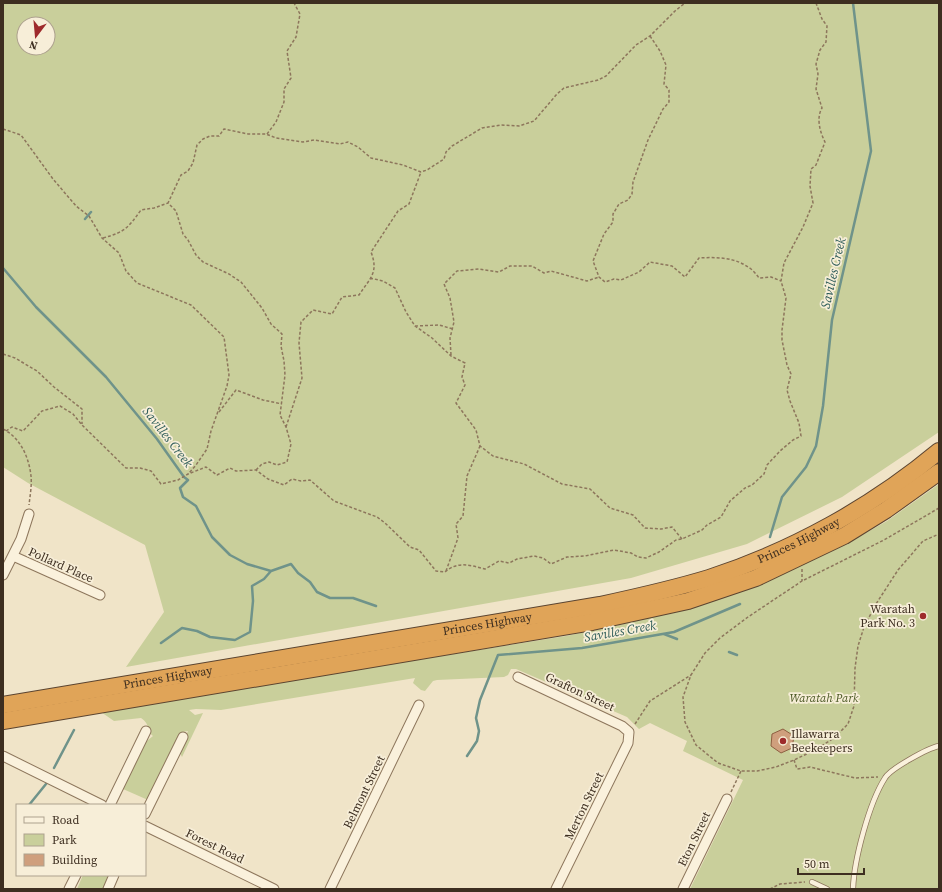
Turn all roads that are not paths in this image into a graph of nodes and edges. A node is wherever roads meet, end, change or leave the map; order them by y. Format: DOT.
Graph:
graph roads {
  1 [pos="939,451"];
  2 [pos="939,472"];
  3 [pos="29,514"];
  4 [pos="13,556"];
  5 [pos="3,575"];
  6 [pos="100,595"];
  7 [pos="518,677"];
  8 [pos="3,705"];
  9 [pos="420,705"];
  10 [pos="3,721"];
  11 [pos="146,731"];
  12 [pos="629,732"];
  13 [pos="182,737"];
  14 [pos="939,746"];
  15 [pos="3,756"];
  16 [pos="727,799"];
  17 [pos="100,804"];
  18 [pos="110,804"];
  19 [pos="146,812"];
  20 [pos="146,826"];
  21 [pos="76,876"];
  22 [pos="114,876"];
  23 [pos="812,882"];
  24 [pos="69,889"];
  25 [pos="108,889"];
  26 [pos="274,889"];
  27 [pos="330,889"];
  28 [pos="556,889"];
  29 [pos="683,889"];
  30 [pos="827,889"];
  31 [pos="853,889"];
  1 -- 8 [label="highway, Princes Highway"];
  2 -- 10 [label="highway, Princes Highway"];
  3 -- 4 [label="street"];
  4 -- 5 [label="street"];
  4 -- 6 [label="street, Pollard Place"];
  7 -- 12 [label="street, Grafton Street"];
  9 -- 27 [label="street, Belmont Street"];
  11 -- 18 [label="street"];
  12 -- 28 [label="street, Merton Street"];
  13 -- 19 [label="street"];
  14 -- 31 [label="lane"];
  15 -- 17 [label="street"];
  16 -- 29 [label="street, Eton Street"];
  20 -- 26 [label="street, Forest Road"];
  21 -- 24 [label="street"];
  22 -- 25 [label="street"];
  23 -- 30 [label="lane"];
}
